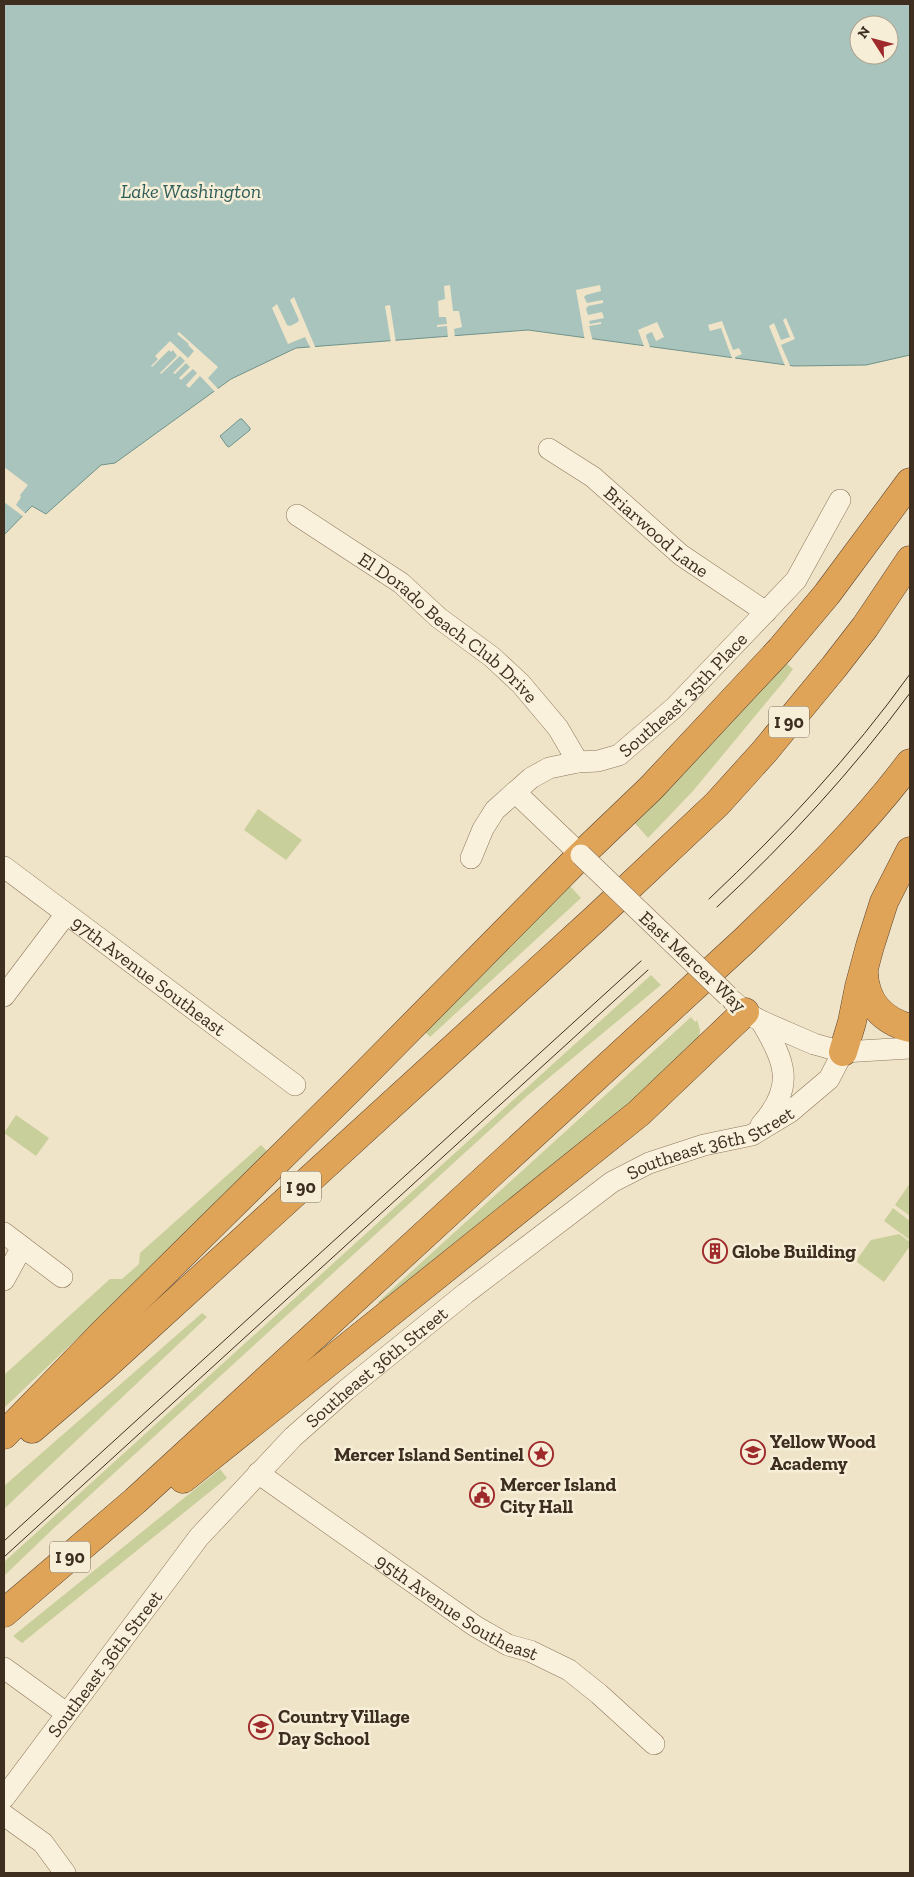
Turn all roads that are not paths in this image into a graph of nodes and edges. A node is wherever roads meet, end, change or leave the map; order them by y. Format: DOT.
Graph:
graph roads {
  1 [pos="550,450"];
  2 [pos="910,482"];
  3 [pos="840,500"];
  4 [pos="297,515"];
  5 [pos="910,560"];
  6 [pos="766,612"];
  7 [pos="578,762"];
  8 [pos="910,763"];
  9 [pos="515,792"];
  10 [pos="910,851"];
  11 [pos="581,855"];
  12 [pos="472,858"];
  13 [pos="4,867"];
  14 [pos="66,914"];
  15 [pos="863,969"];
  16 [pos="4,996"];
  17 [pos="745,1010"];
  18 [pos="910,1028"];
  19 [pos="910,1048"];
  20 [pos="843,1052"];
  21 [pos="295,1085"];
  22 [pos="752,1135"];
  23 [pos="4,1233"];
  24 [pos="22,1247"];
  25 [pos="62,1277"];
  26 [pos="4,1280"];
  27 [pos="4,1435"];
  28 [pos="4,1452"];
  29 [pos="258,1473"];
  30 [pos="135,1501"];
  31 [pos="4,1613"];
  32 [pos="4,1668"];
  33 [pos="66,1713"];
  34 [pos="654,1744"];
  35 [pos="4,1798"];
  36 [pos="4,1815"];
  37 [pos="65,1873"];
  1 -- 6 [label="street, Briarwood Lane"];
  2 -- 11 [label="highway"];
  3 -- 6 [label="street, Southeast 35th Place"];
  4 -- 7 [label="street, El Dorado Beach Club Drive"];
  5 -- 28 [label="highway, I 90"];
  6 -- 7 [label="street, Southeast 35th Place"];
  7 -- 9 [label="street, Southeast 35th Place"];
  8 -- 30 [label="highway, I 90"];
  9 -- 11 [label="street, East Mercer Way"];
  9 -- 12 [label="street, Southeast 35th Place"];
  10 -- 15 [label="highway"];
  11 -- 17 [label="street, East Mercer Way, bridge"];
  11 -- 27 [label="highway"];
  13 -- 14 [label="street, 97th Avenue Southeast"];
  14 -- 16 [label="street"];
  14 -- 21 [label="street, 97th Avenue Southeast"];
  15 -- 18 [label="highway"];
  15 -- 20 [label="highway"];
  17 -- 20 [label="street, East Mercer Way"];
  17 -- 22 [label="street"];
  17 -- 30 [label="highway"];
  19 -- 20 [label="street, East Mercer Way"];
  20 -- 22 [label="street, Southeast 36th Street"];
  22 -- 29 [label="street, Southeast 36th Street"];
  23 -- 24 [label="street"];
  24 -- 25 [label="street"];
  24 -- 26 [label="street"];
  29 -- 33 [label="street, Southeast 36th Street"];
  29 -- 34 [label="street, 95th Avenue Southeast"];
  30 -- 31 [label="highway, I 90"];
  32 -- 33 [label="street"];
  33 -- 35 [label="street, Southeast 36th Street"];
  36 -- 37 [label="street"];
}
